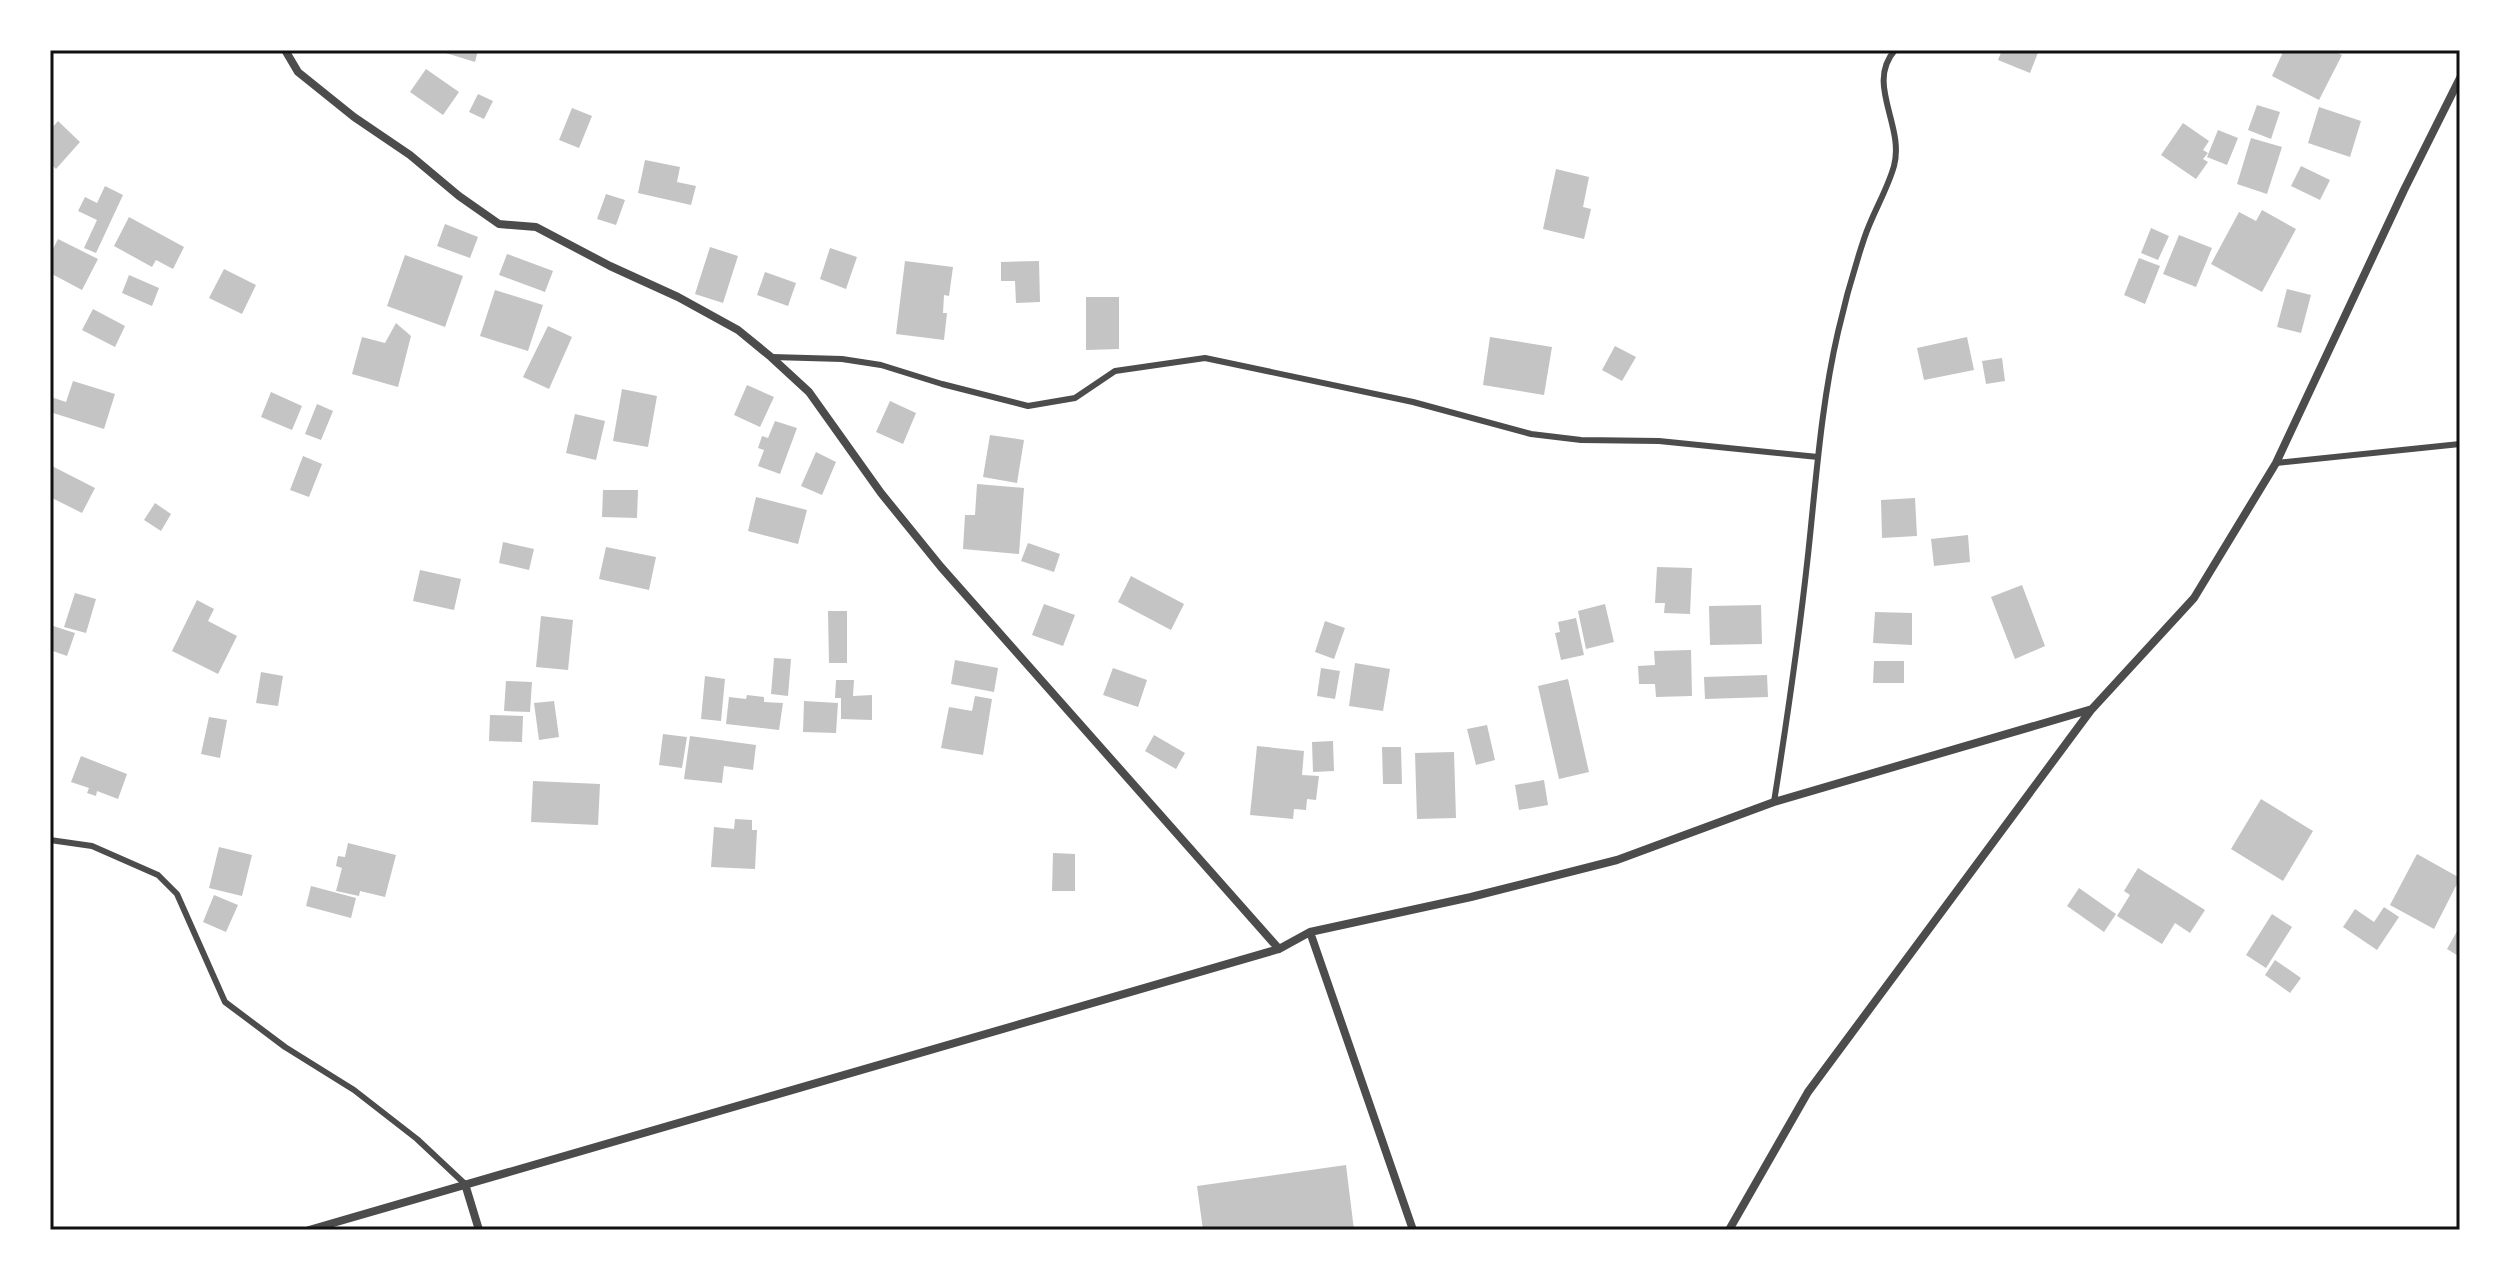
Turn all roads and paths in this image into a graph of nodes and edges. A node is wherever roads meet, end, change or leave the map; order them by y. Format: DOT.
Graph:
graph roads {
  1 [pos="285,50"];
  2 [pos="1895,50"];
  3 [pos="2460,78"];
  4 [pos="771,357"];
  5 [pos="2460,444"];
  6 [pos="1818,457"];
  7 [pos="2276,463"];
  8 [pos="2092,709"];
  9 [pos="1774,802"];
  10 [pos="50,840"];
  11 [pos="1310,932"];
  12 [pos="1279,949"];
  13 [pos="465,1184"];
  14 [pos="309,1230"];
  15 [pos="479,1230"];
  16 [pos="1413,1230"];
  17 [pos="1729,1230"];
  1 -- 4 [label="street"];
  2 -- 6 [label="lane"];
  3 -- 7 [label="street"];
  4 -- 6 [label="lane"];
  4 -- 12 [label="street"];
  5 -- 7 [label="lane"];
  6 -- 9 [label="lane"];
  7 -- 8 [label="street"];
  8 -- 9 [label="street"];
  8 -- 17 [label="street"];
  9 -- 11 [label="street"];
  10 -- 13 [label="lane"];
  11 -- 12 [label="street"];
  11 -- 16 [label="street"];
  12 -- 13 [label="street"];
  13 -- 14 [label="street"];
  13 -- 15 [label="street"];
}
